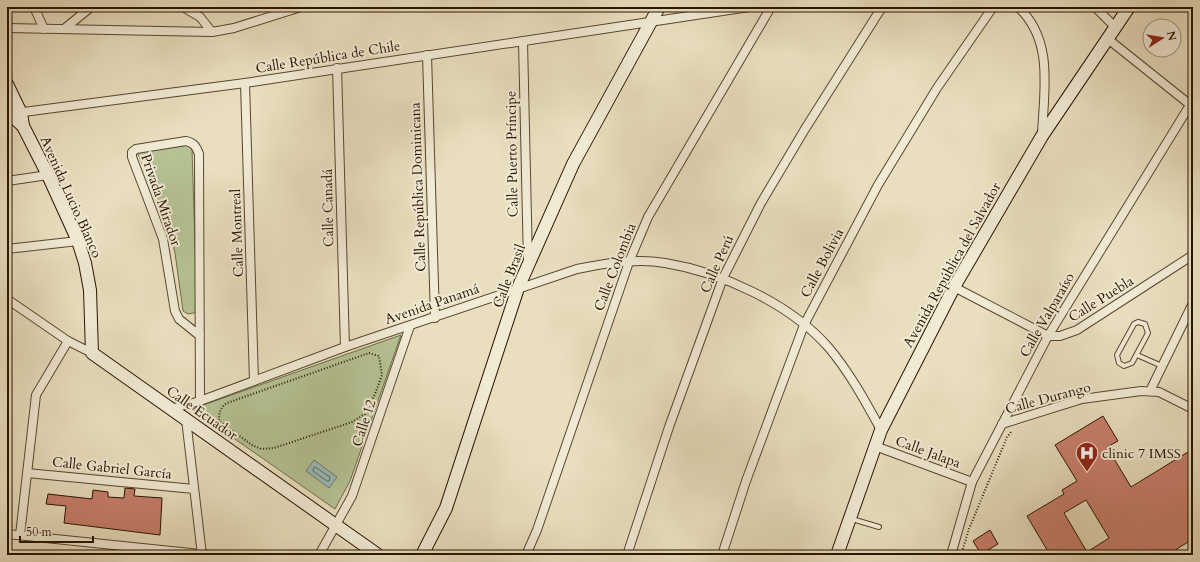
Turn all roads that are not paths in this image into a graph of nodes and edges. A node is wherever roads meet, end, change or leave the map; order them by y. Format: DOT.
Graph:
graph roads {
  1 [pos="34,7"];
  2 [pos="91,7"];
  3 [pos="183,7"];
  4 [pos="301,7"];
  5 [pos="659,7"];
  6 [pos="750,7"];
  7 [pos="771,7"];
  8 [pos="882,7"];
  9 [pos="993,7"];
  10 [pos="1018,7"];
  11 [pos="1095,7"];
  12 [pos="1129,7"];
  13 [pos="653,20"];
  14 [pos="7,28"];
  15 [pos="1116,28"];
  16 [pos="44,29"];
  17 [pos="64,29"];
  18 [pos="212,32"];
  19 [pos="1108,39"];
  20 [pos="523,41"];
  21 [pos="427,55"];
  22 [pos="337,68"];
  23 [pos="245,83"];
  24 [pos="7,84"];
  25 [pos="1192,104"];
  26 [pos="11,112"];
  27 [pos="1042,136"];
  28 [pos="48,175"];
  29 [pos="7,182"];
  30 [pos="78,241"];
  31 [pos="7,249"];
  32 [pos="1193,255"];
  33 [pos="629,262"];
  34 [pos="528,266"];
  35 [pos="723,278"];
  36 [pos="954,287"];
  37 [pos="518,288"];
  38 [pos="7,299"];
  39 [pos="1193,303"];
  40 [pos="435,318"];
  41 [pos="804,325"];
  42 [pos="410,326"];
  43 [pos="200,336"];
  44 [pos="1048,336"];
  45 [pos="68,341"];
  46 [pos="344,347"];
  47 [pos="92,353"];
  48 [pos="1137,355"];
  49 [pos="1162,366"];
  50 [pos="254,382"];
  51 [pos="1150,391"];
  52 [pos="200,401"];
  53 [pos="170,409"];
  54 [pos="1193,409"];
  55 [pos="186,419"];
  56 [pos="1002,424"];
  57 [pos="881,430"];
  58 [pos="875,446"];
  59 [pos="27,472"];
  60 [pos="972,482"];
  61 [pos="194,489"];
  62 [pos="850,519"];
  63 [pos="336,525"];
  64 [pos="879,527"];
  65 [pos="7,534"];
  66 [pos="20,535"];
  67 [pos="204,555"];
  68 [pos="318,555"];
  69 [pos="378,555"];
  70 [pos="422,555"];
  71 [pos="526,555"];
  72 [pos="627,555"];
  73 [pos="722,555"];
  74 [pos="837,555"];
  75 [pos="951,555"];
  1 -- 16 [label="street"];
  2 -- 17 [label="street"];
  3 -- 18 [label="street"];
  4 -- 18 [label="street"];
  5 -- 13 [label="street, Calle Brasil"];
  6 -- 13 [label="street, Calle República de Chile"];
  7 -- 33 [label="street, Calle Colombia"];
  8 -- 35 [label="street, Calle Perú"];
  9 -- 41 [label="street, Calle Bolivia"];
  10 -- 27 [label="street"];
  11 -- 15 [label="street"];
  12 -- 15 [label="street, Avenida República del Salvador"];
  13 -- 20 [label="street, Calle República de Chile"];
  13 -- 34 [label="street, Calle Brasil"];
  14 -- 16 [label="street"];
  15 -- 19 [label="street, Avenida República del Salvador"];
  16 -- 17 [label="street"];
  17 -- 18 [label="street"];
  19 -- 25 [label="street"];
  19 -- 27 [label="street, Avenida República del Salvador"];
  20 -- 21 [label="street, Calle República de Chile"];
  20 -- 34 [label="street, Calle Puerto Príncipe"];
  21 -- 22 [label="street, Calle República de Chile"];
  21 -- 40 [label="street, Calle República Dominicana"];
  22 -- 23 [label="street, Calle República de Chile"];
  22 -- 46 [label="street, Calle Canadá"];
  23 -- 26 [label="street, Calle República de Chile"];
  23 -- 50 [label="street, Calle Montreal"];
  24 -- 26 [label="street, Avenida Lucio Blanco"];
  25 -- 44 [label="street, Calle Valparaíso"];
  26 -- 28 [label="street, Avenida Lucio Blanco"];
  27 -- 36 [label="street, Avenida República del Salvador"];
  28 -- 29 [label="street"];
  28 -- 30 [label="street, Avenida Lucio Blanco"];
  30 -- 31 [label="street"];
  30 -- 47 [label="street, Avenida Lucio Blanco"];
  32 -- 44 [label="street, Calle Puebla"];
  33 -- 35 [label="street, Avenida Panamá"];
  33 -- 37 [label="street, Avenida Panamá"];
  33 -- 71 [label="street, Calle Colombia"];
  34 -- 37 [label="street, Calle Brasil"];
  35 -- 41 [label="street, Avenida Panamá"];
  35 -- 72 [label="street, Calle Perú"];
  36 -- 44 [label="street"];
  36 -- 57 [label="street, Avenida República del Salvador"];
  37 -- 40 [label="street, Avenida Panamá"];
  37 -- 70 [label="street, Calle Brasil"];
  38 -- 45 [label="street, Calle Ecuador"];
  39 -- 49 [label="street"];
  40 -- 42 [label="street, Avenida Panamá"];
  41 -- 57 [label="street, Avenida Panamá"];
  41 -- 73 [label="street, Calle Bolivia"];
  42 -- 46 [label="street, Avenida Panamá"];
  42 -- 63 [label="street, Calle 12"];
  43 -- 43 [label="street, Privada Mirador"];
  43 -- 52 [label="street, Privada Mirador"];
  44 -- 56 [label="street, Calle Valparaíso"];
  45 -- 47 [label="street, Calle Ecuador"];
  45 -- 59 [label="street"];
  46 -- 50 [label="street, Avenida Panamá"];
  47 -- 53 [label="street, Calle Ecuador"];
  48 -- 48 [label="lane"];
  48 -- 49 [label="lane"];
  49 -- 51 [label="street"];
  50 -- 52 [label="street, Avenida Panamá"];
  51 -- 54 [label="street, Calle Durango"];
  51 -- 56 [label="street, Calle Durango"];
  52 -- 53 [label="street, Avenida Panamá"];
  53 -- 55 [label="street, Calle Ecuador"];
  55 -- 61 [label="street"];
  55 -- 63 [label="street, Calle Ecuador"];
  56 -- 60 [label="street, Calle Valparaíso"];
  57 -- 58 [label="street, Avenida República del Salvador"];
  58 -- 60 [label="street, Calle Jalapa"];
  58 -- 62 [label="street, Avenida República del Salvador"];
  59 -- 61 [label="street, Calle Gabriel García"];
  59 -- 66 [label="street"];
  60 -- 75 [label="street, Calle Valparaíso"];
  61 -- 67 [label="street"];
  62 -- 64 [label="lane"];
  62 -- 74 [label="street, Avenida República del Salvador"];
  63 -- 68 [label="street, Calle 12"];
  63 -- 69 [label="street, Calle Ecuador"];
  65 -- 66 [label="street"];
  66 -- 67 [label="street"];
}
